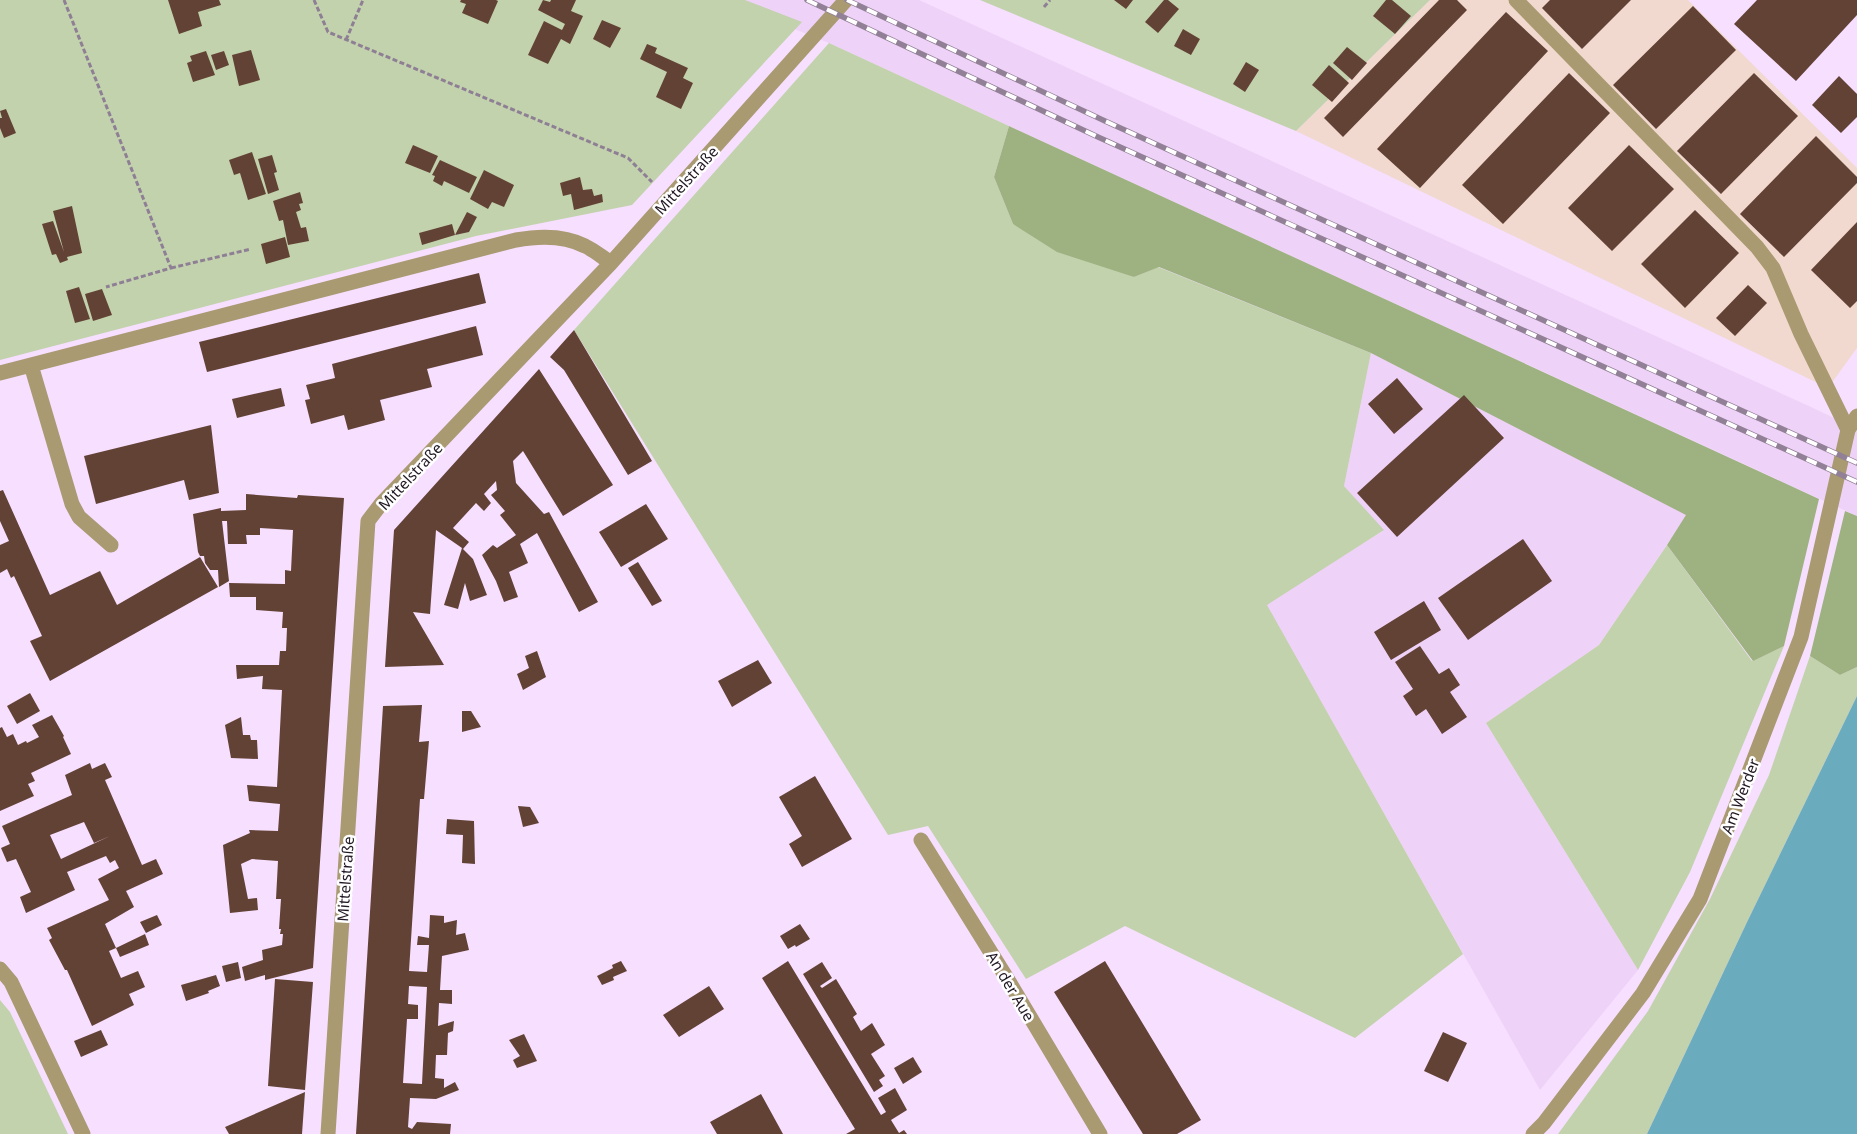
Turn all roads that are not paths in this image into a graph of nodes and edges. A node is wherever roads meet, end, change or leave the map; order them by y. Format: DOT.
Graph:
graph roads {
  1 [pos="846,0"];
  2 [pos="1516,0"];
  3 [pos="610,263"];
  4 [pos="30,365"];
  5 [pos="0,373"];
  6 [pos="1857,416"];
  7 [pos="1848,430"];
  8 [pos="111,545"];
  9 [pos="921,840"];
  10 [pos="0,969"];
  11 [pos="83,1134"];
  12 [pos="328,1134"];
  13 [pos="1100,1134"];
  14 [pos="1534,1134"];
  1 -- 3 [label="street, Mittelstraße"];
  2 -- 7 [label="street"];
  3 -- 4 [label="street"];
  3 -- 12 [label="street, Mittelstraße"];
  4 -- 5 [label="street"];
  4 -- 8 [label="street"];
  6 -- 7 [label="street, Am Werder"];
  7 -- 14 [label="street, Am Werder"];
  9 -- 13 [label="street, An der Aue"];
  10 -- 11 [label="street"];
}
